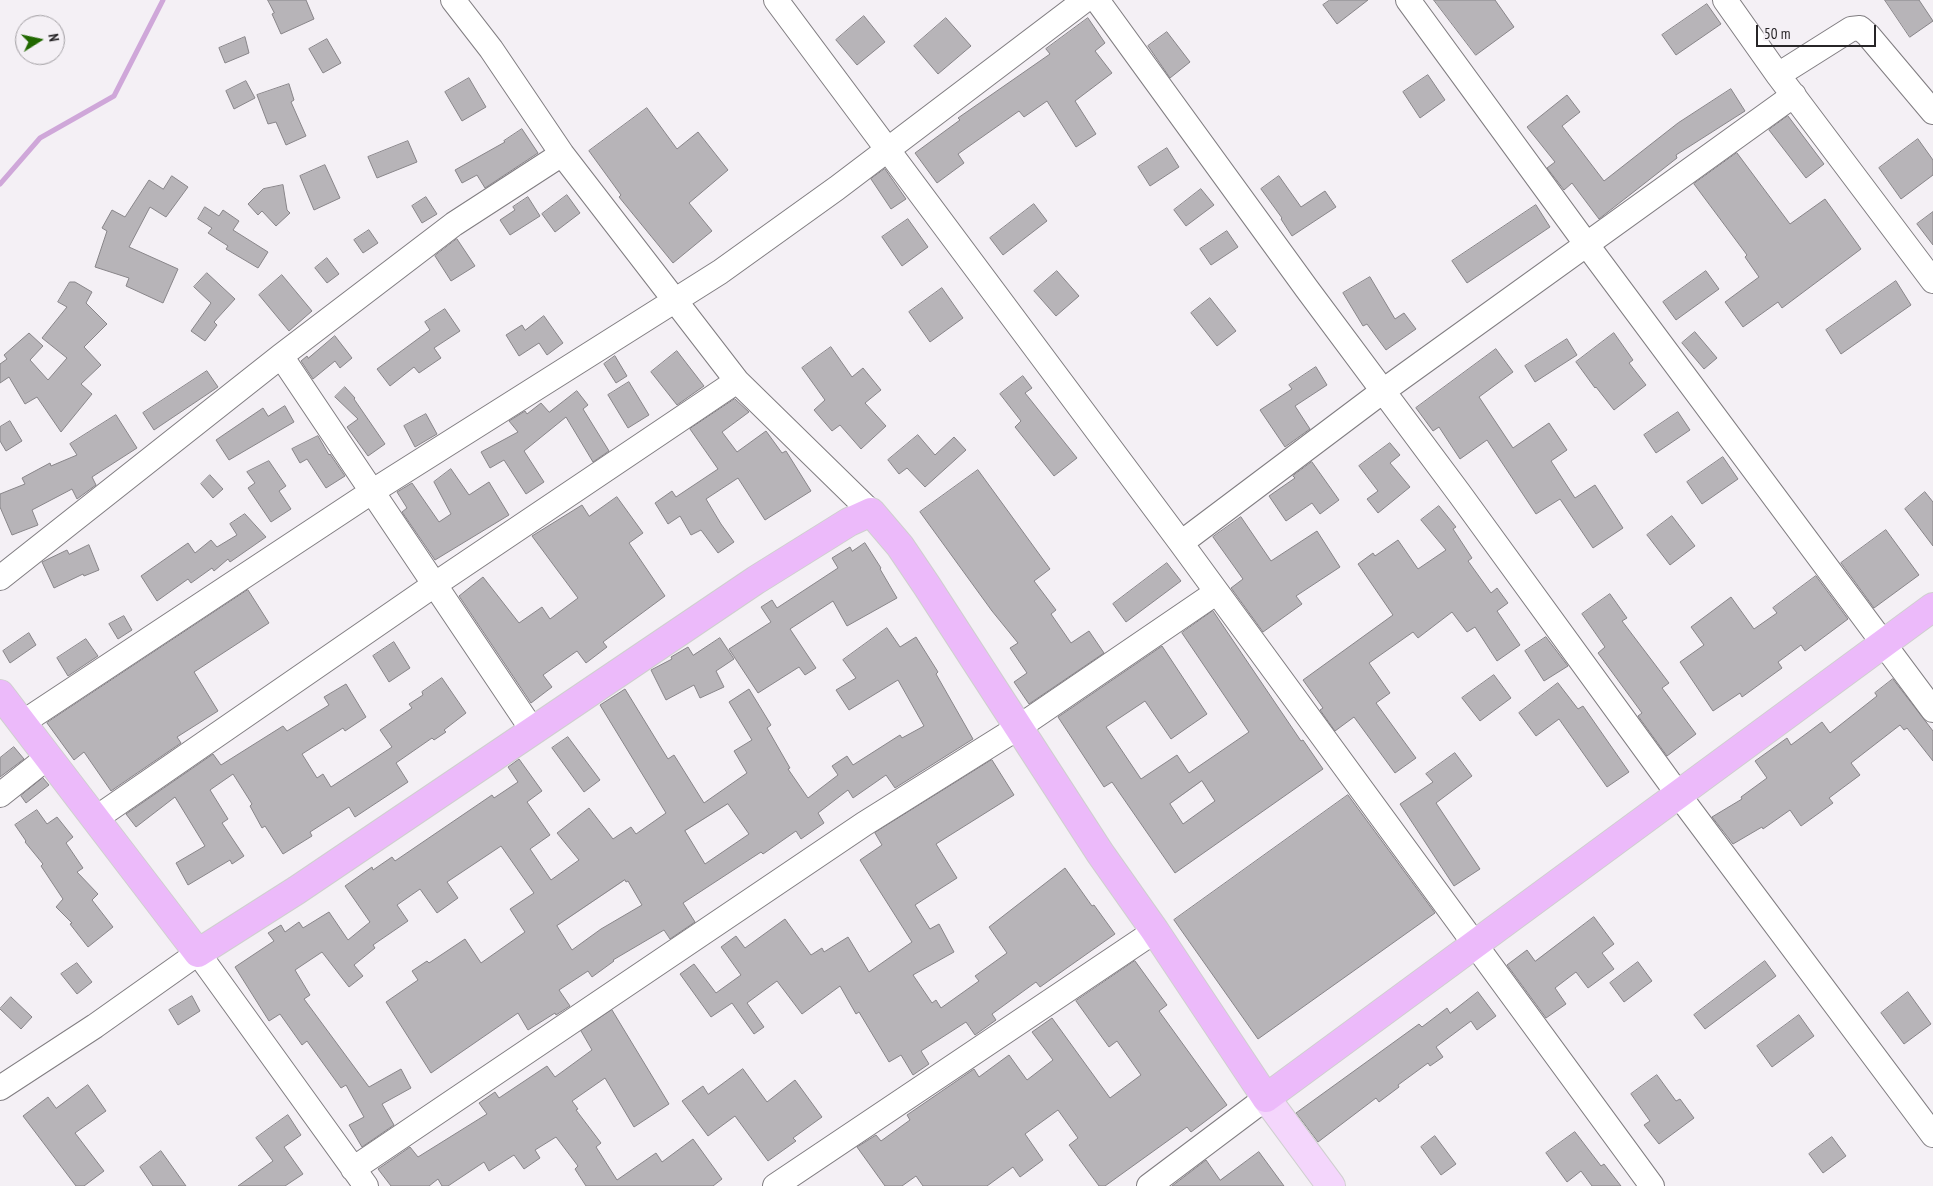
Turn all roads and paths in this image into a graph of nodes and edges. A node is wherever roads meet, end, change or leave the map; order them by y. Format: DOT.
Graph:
graph roads {
  1 [pos="453,0"];
  2 [pos="776,0"];
  3 [pos="1085,0"];
  4 [pos="1097,0"];
  5 [pos="1408,0"];
  6 [pos="1731,2"];
  7 [pos="1778,75"];
  8 [pos="1794,95"];
  9 [pos="1933,112"];
  10 [pos="887,150"];
  11 [pos="562,154"];
  12 [pos="1587,245"];
  13 [pos="1933,280"];
  14 [pos="675,300"];
  15 [pos="281,356"];
  16 [pos="737,381"];
  17 [pos="1382,391"];
  18 [pos="372,492"];
  19 [pos="871,512"];
  20 [pos="1181,543"];
  21 [pos="0,578"];
  22 [pos="434,585"];
  23 [pos="1217,592"];
  24 [pos="1933,607"];
  25 [pos="1883,644"];
  26 [pos="0,694"];
  27 [pos="1933,710"];
  28 [pos="22,723"];
  29 [pos="1019,727"];
  30 [pos="533,731"];
  31 [pos="48,757"];
  32 [pos="1678,794"];
  33 [pos="0,796"];
  34 [pos="95,819"];
  35 [pos="1155,931"];
  36 [pos="1475,944"];
  37 [pos="198,953"];
  38 [pos="0,1088"];
  39 [pos="1266,1098"];
  40 [pos="1933,1135"];
  41 [pos="360,1177"];
  42 [pos="775,1186"];
  43 [pos="1149,1186"];
  44 [pos="1330,1186"];
  45 [pos="1652,1186"];
  1 -- 11 [label="street"];
  2 -- 10 [label="street"];
  3 -- 10 [label="street"];
  4 -- 17 [label="street"];
  5 -- 12 [label="street"];
  6 -- 7 [label="street"];
  7 -- 8 [label="street"];
  7 -- 9 [label="street"];
  8 -- 12 [label="street"];
  8 -- 13 [label="street"];
  10 -- 14 [label="street"];
  10 -- 20 [label="street"];
  11 -- 14 [label="street"];
  11 -- 15 [label="street"];
  12 -- 17 [label="street"];
  12 -- 25 [label="street"];
  14 -- 16 [label="street"];
  14 -- 18 [label="street"];
  15 -- 18 [label="street"];
  15 -- 21 [label="street"];
  16 -- 19 [label="street"];
  16 -- 22 [label="street"];
  17 -- 20 [label="street"];
  17 -- 32 [label="street"];
  18 -- 22 [label="street"];
  18 -- 28 [label="street"];
  19 -- 29 [label="highway"];
  19 -- 30 [label="highway"];
  20 -- 23 [label="street"];
  22 -- 30 [label="street"];
  22 -- 34 [label="street"];
  23 -- 29 [label="street"];
  23 -- 36 [label="street"];
  24 -- 25 [label="highway"];
  25 -- 27 [label="street"];
  25 -- 32 [label="highway"];
  26 -- 28 [label="highway"];
  28 -- 31 [label="highway"];
  29 -- 35 [label="highway"];
  29 -- 41 [label="street"];
  30 -- 37 [label="highway"];
  31 -- 33 [label="street"];
  31 -- 34 [label="highway"];
  32 -- 36 [label="highway"];
  32 -- 40 [label="street"];
  34 -- 37 [label="highway"];
  35 -- 39 [label="highway"];
  35 -- 42 [label="street"];
  36 -- 39 [label="highway"];
  36 -- 45 [label="street"];
  37 -- 38 [label="street"];
  37 -- 41 [label="street"];
  39 -- 43 [label="street"];
  39 -- 44 [label="main road"];
}
